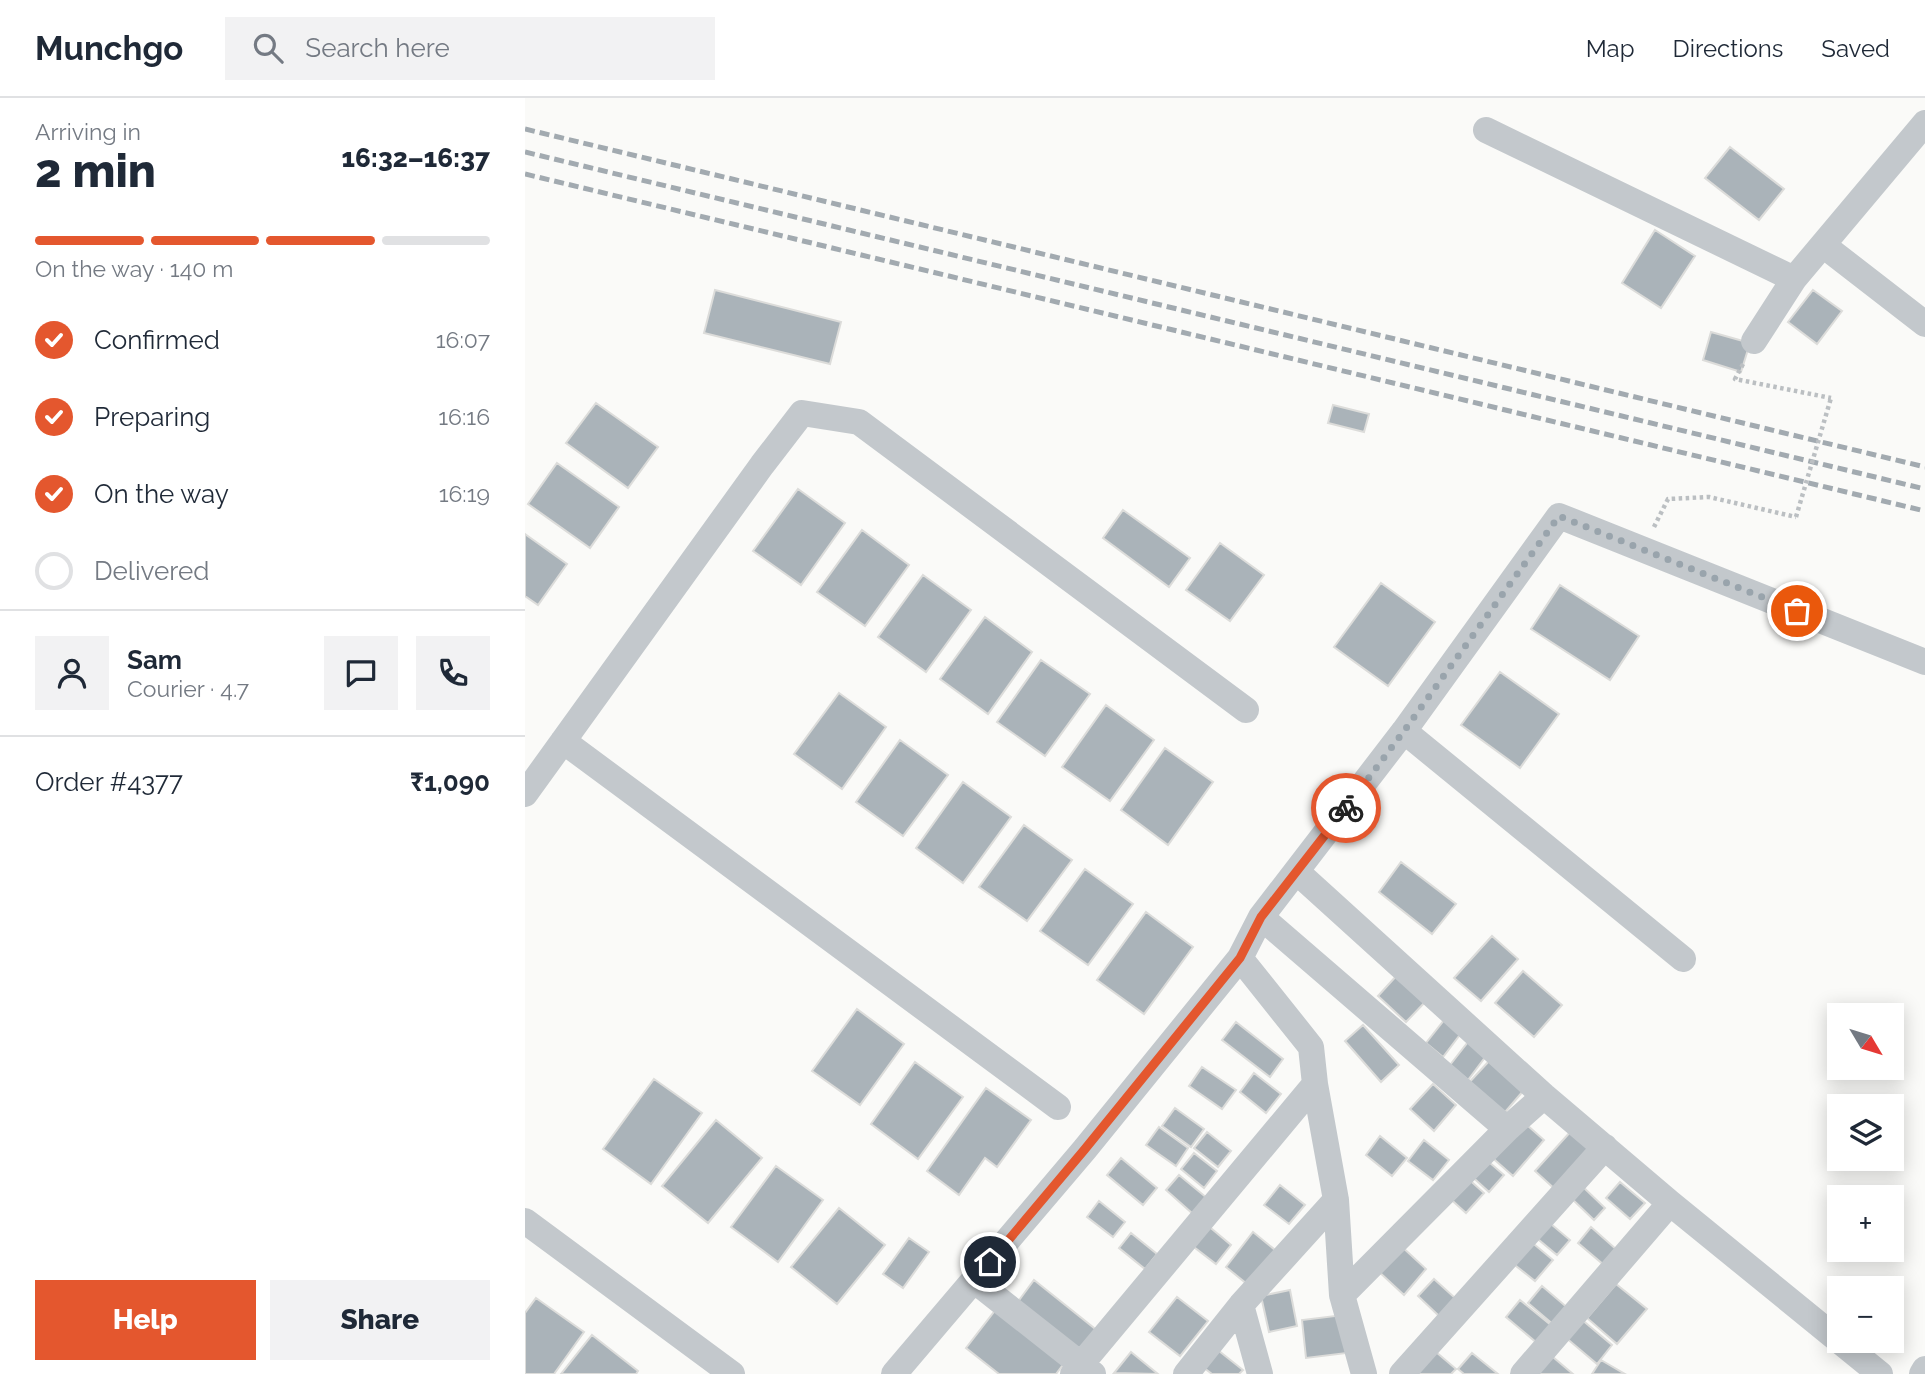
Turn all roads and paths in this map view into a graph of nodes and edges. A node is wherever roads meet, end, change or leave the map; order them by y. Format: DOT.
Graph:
graph roads {
  1 [pos="1925,123"];
  2 [pos="1486,130"];
  3 [pos="1823,245"];
  4 [pos="1794,279"];
  5 [pos="1925,324"];
  6 [pos="1754,341"];
  7 [pos="1735,379"];
  8 [pos="1643,550"];
  9 [pos="1925,662"];
  10 [pos="1246,710"];
  11 [pos="1404,731"];
  12 [pos="563,741"];
  13 [pos="525,794"];
  14 [pos="1297,872"];
  15 [pos="1261,917"];
  16 [pos="1240,958"];
  17 [pos="1682,959"];
  18 [pos="1315,1084"];
  19 [pos="1544,1096"];
  20 [pos="1058,1107"];
  21 [pos="1507,1129"];
  22 [pos="1605,1147"];
  23 [pos="1336,1200"];
  24 [pos="1670,1203"];
  25 [pos="525,1221"];
  26 [pos="975,1281"];
  27 [pos="1342,1295"];
  28 [pos="1241,1305"];
  29 [pos="1925,1369"];
  30 [pos="1357,1370"];
  31 [pos="1082,1371"];
  32 [pos="732,1374"];
  33 [pos="894,1374"];
  34 [pos="1186,1374"];
  35 [pos="1260,1374"];
  36 [pos="1402,1374"];
  37 [pos="1523,1374"];
  38 [pos="1880,1374"];
  39 [pos="1922,1374"];
  1 -- 3 [label="street"];
  2 -- 4 [label="street"];
  3 -- 4 [label="street"];
  3 -- 5 [label="street"];
  4 -- 6 [label="street"];
  7 -- 8 [label="path, bridge"];
  8 -- 9 [label="street"];
  8 -- 11 [label="street"];
  10 -- 12 [label="street"];
  11 -- 14 [label="street"];
  11 -- 17 [label="street"];
  12 -- 13 [label="street"];
  12 -- 20 [label="street"];
  14 -- 15 [label="street"];
  14 -- 19 [label="street"];
  15 -- 16 [label="street"];
  15 -- 21 [label="street"];
  16 -- 18 [label="street"];
  16 -- 26 [label="street"];
  18 -- 23 [label="street"];
  18 -- 31 [label="street"];
  19 -- 21 [label="street"];
  19 -- 22 [label="street"];
  21 -- 27 [label="street"];
  22 -- 24 [label="street"];
  22 -- 36 [label="street"];
  23 -- 27 [label="street"];
  23 -- 28 [label="street"];
  24 -- 37 [label="street"];
  24 -- 38 [label="street"];
  25 -- 32 [label="street"];
  26 -- 31 [label="street"];
  26 -- 33 [label="street"];
  27 -- 30 [label="street"];
  28 -- 34 [label="street"];
  28 -- 35 [label="street"];
  29 -- 39 [label="street"];
}
